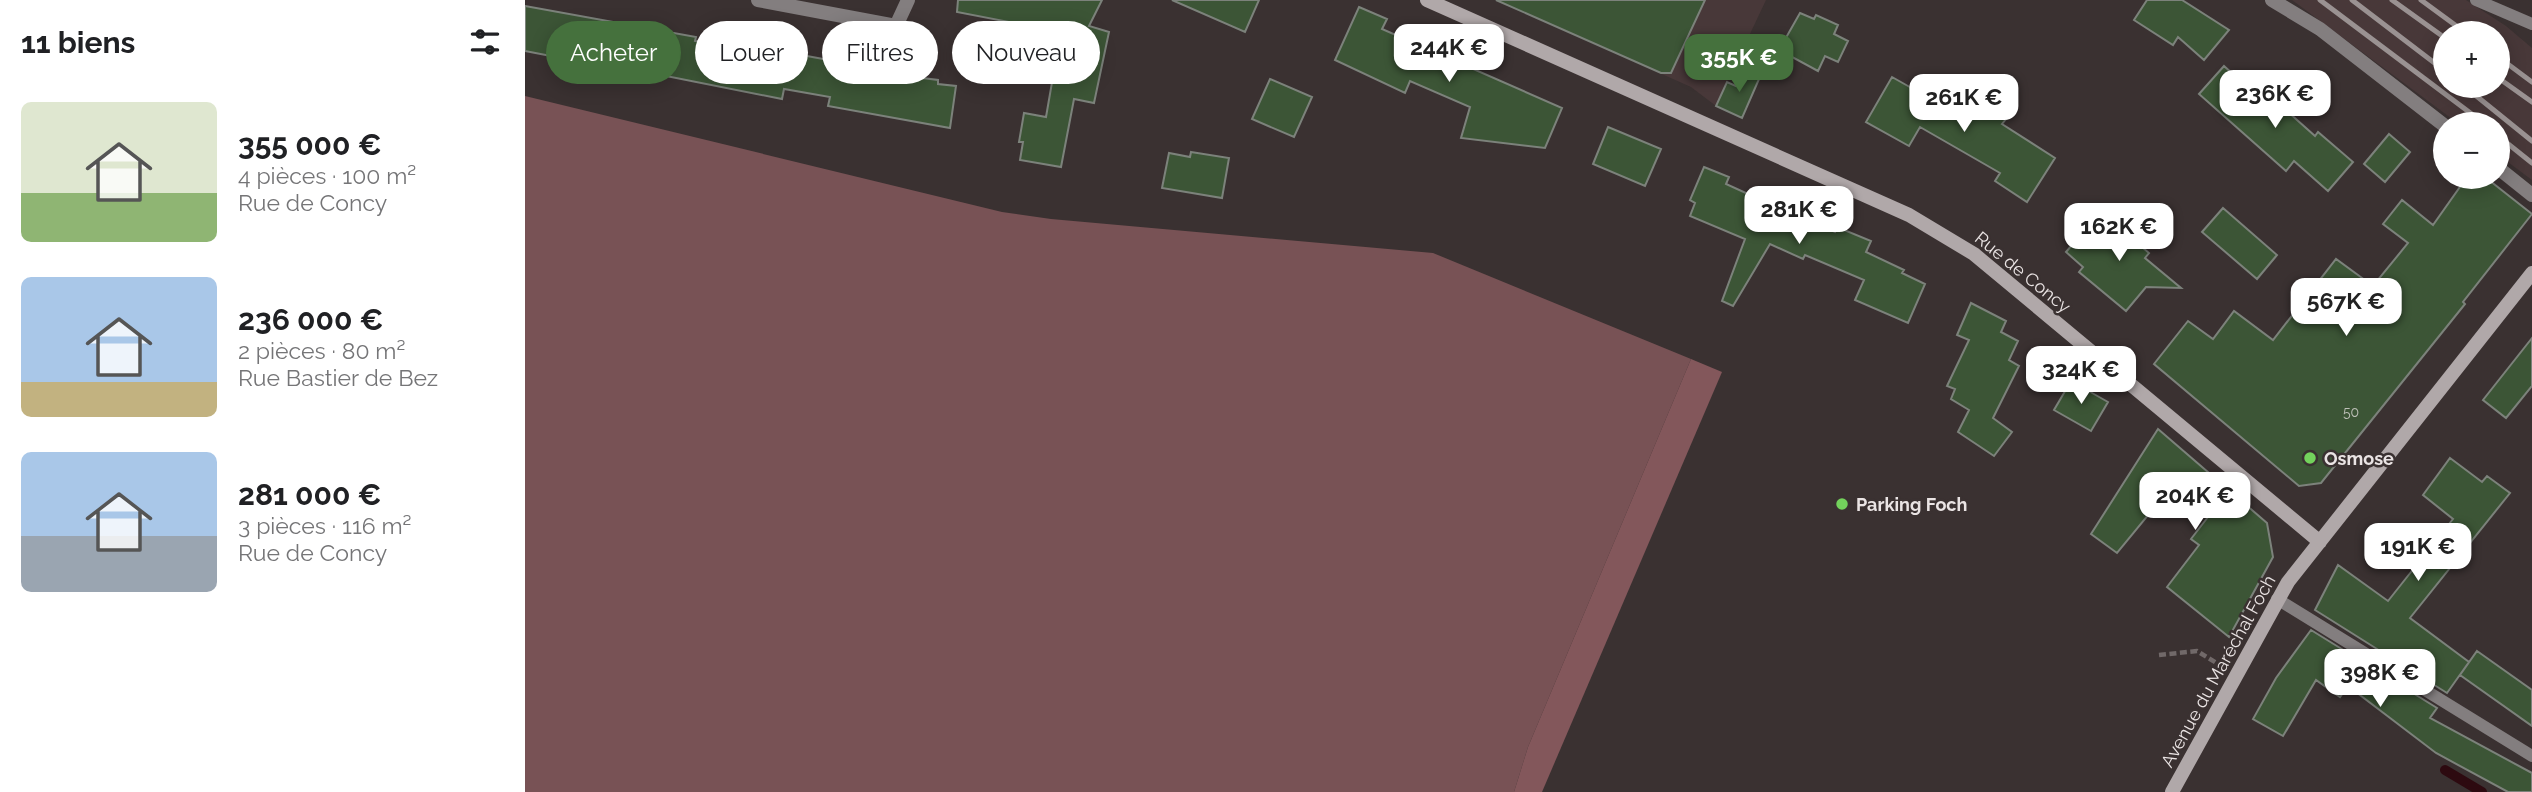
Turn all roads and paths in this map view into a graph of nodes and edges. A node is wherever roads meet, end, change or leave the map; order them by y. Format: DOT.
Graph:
graph roads {
  1 [pos="758,0"];
  2 [pos="908,0"];
  3 [pos="1427,0"];
  4 [pos="2272,0"];
  5 [pos="2476,0"];
  6 [pos="2532,24"];
  7 [pos="2433,117"];
  8 [pos="2510,177"];
  9 [pos="2532,195"];
  10 [pos="2532,273"];
  11 [pos="2527,290"];
  12 [pos="2320,542"];
  13 [pos="2277,599"];
  14 [pos="2159,655"];
  15 [pos="2237,676"];
  16 [pos="2532,756"];
  17 [pos="2172,792"];
  1 -- 2 [label="street"];
  3 -- 12 [label="street, Rue de Concy"];
  4 -- 7 [label="street"];
  5 -- 6 [label="lane"];
  8 -- 9 [label="street"];
  10 -- 11 [label="street, Avenue du Maréchal Foch"];
  11 -- 12 [label="street, Avenue du Maréchal Foch"];
  12 -- 13 [label="street, Avenue du Maréchal Foch"];
  13 -- 15 [label="street, Avenue du Maréchal Foch"];
  13 -- 16 [label="lane"];
  14 -- 15 [label="path"];
  15 -- 17 [label="street, Avenue du Maréchal Foch"];
}
